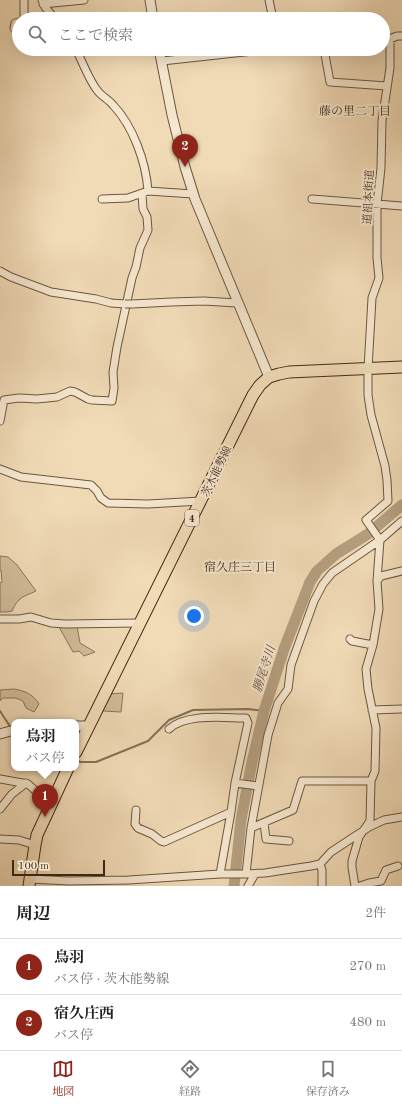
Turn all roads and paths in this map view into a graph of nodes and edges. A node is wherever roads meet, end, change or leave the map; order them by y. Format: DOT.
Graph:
graph roads {
  1 [pos="24,0"];
  2 [pos="84,0"];
  3 [pos="150,0"];
  4 [pos="269,0"];
  5 [pos="42,2"];
  6 [pos="24,12"];
  7 [pos="50,12"];
  8 [pos="152,12"];
  9 [pos="272,12"];
  10 [pos="402,36"];
  11 [pos="390,39"];
  12 [pos="80,56"];
  13 [pos="161,56"];
  14 [pos="208,56"];
  15 [pos="325,56"];
  16 [pos="388,56"];
  17 [pos="162,61"];
  18 [pos="387,86"];
  19 [pos="145,192"];
  20 [pos="193,194"];
  21 [pos="102,199"];
  22 [pos="312,199"];
  23 [pos="378,204"];
  24 [pos="402,206"];
  25 [pos="0,271"];
  26 [pos="237,303"];
  27 [pos="402,367"];
  28 [pos="368,369"];
  29 [pos="269,377"];
  30 [pos="0,421"];
  31 [pos="0,469"];
  32 [pos="201,501"];
  33 [pos="402,522"];
  34 [pos="380,540"];
  35 [pos="402,571"];
  36 [pos="377,581"];
  37 [pos="0,619"];
  38 [pos="140,623"];
  39 [pos="350,639"];
  40 [pos="373,645"];
  41 [pos="402,709"];
  42 [pos="372,710"];
  43 [pos="79,726"];
  44 [pos="89,726"];
  45 [pos="170,728"];
  46 [pos="11,730"];
  47 [pos="0,734"];
  48 [pos="79,746"];
  49 [pos="67,771"];
  50 [pos="0,779"];
  51 [pos="371,781"];
  52 [pos="235,782"];
  53 [pos="26,783"];
  54 [pos="258,786"];
  55 [pos="51,805"];
  56 [pos="0,809"];
  57 [pos="136,810"];
  58 [pos="231,812"];
  59 [pos="402,817"];
  60 [pos="264,823"];
  61 [pos="251,828"];
  62 [pos="364,830"];
  63 [pos="0,839"];
  64 [pos="289,841"];
  65 [pos="35,845"];
  66 [pos="320,864"];
  67 [pos="398,866"];
  68 [pos="220,874"];
  69 [pos="246,874"];
  70 [pos="255,874"];
  71 [pos="29,882"];
  72 [pos="248,886"];
  73 [pos="322,886"];
  74 [pos="355,886"];
  75 [pos="360,886"];
  1 -- 6 [label="street"];
  2 -- 5 [label="street"];
  3 -- 8 [label="street"];
  4 -- 9 [label="street"];
  5 -- 7 [label="street"];
  10 -- 11 [label="street, 道祖本街道"];
  12 -- 19 [label="street"];
  13 -- 17 [label="street"];
  14 -- 17 [label="street"];
  15 -- 18 [label="street"];
  16 -- 18 [label="street, 道祖本街道"];
  17 -- 20 [label="street"];
  18 -- 23 [label="street, 道祖本街道"];
  19 -- 20 [label="street"];
  19 -- 21 [label="street"];
  19 -- 30 [label="street"];
  20 -- 26 [label="street"];
  22 -- 23 [label="street"];
  23 -- 24 [label="street"];
  23 -- 28 [label="street, 道祖本街道"];
  25 -- 26 [label="street"];
  26 -- 29 [label="street"];
  27 -- 28 [label="main road"];
  28 -- 29 [label="main road"];
  28 -- 34 [label="street, 道祖本街道"];
  29 -- 32 [label="main road, 茨木能勢線 / 4"];
  31 -- 32 [label="street"];
  32 -- 38 [label="main road, 茨木能勢線 / 4"];
  33 -- 34 [label="street"];
  34 -- 36 [label="street"];
  34 -- 54 [label="street"];
  35 -- 36 [label="street"];
  36 -- 40 [label="street"];
  37 -- 38 [label="street"];
  38 -- 44 [label="main road, 茨木能勢線 / 4"];
  39 -- 40 [label="street"];
  40 -- 42 [label="street"];
  41 -- 42 [label="street"];
  42 -- 51 [label="street"];
  43 -- 44 [label="street"];
  44 -- 48 [label="main road, 茨木能勢線 / 4"];
  45 -- 52 [label="street"];
  46 -- 47 [label="street"];
  49 -- 55 [label="main road"];
  50 -- 53 [label="street"];
  51 -- 60 [label="street"];
  51 -- 62 [label="street"];
  52 -- 54 [label="street"];
  52 -- 58 [label="street"];
  53 -- 55 [label="street"];
  53 -- 56 [label="street"];
  54 -- 61 [label="street"];
  55 -- 65 [label="main road"];
  57 -- 58 [label="street"];
  58 -- 68 [label="street"];
  59 -- 62 [label="street"];
  60 -- 61 [label="street"];
  60 -- 64 [label="street"];
  61 -- 69 [label="street"];
  62 -- 66 [label="street"];
  62 -- 74 [label="street"];
  63 -- 65 [label="street"];
  65 -- 71 [label="main road"];
  66 -- 70 [label="street"];
  66 -- 73 [label="street"];
  67 -- 75 [label="street"];
  68 -- 69 [label="street"];
  68 -- 71 [label="street"];
  69 -- 70 [label="street"];
  70 -- 72 [label="street"];
}
